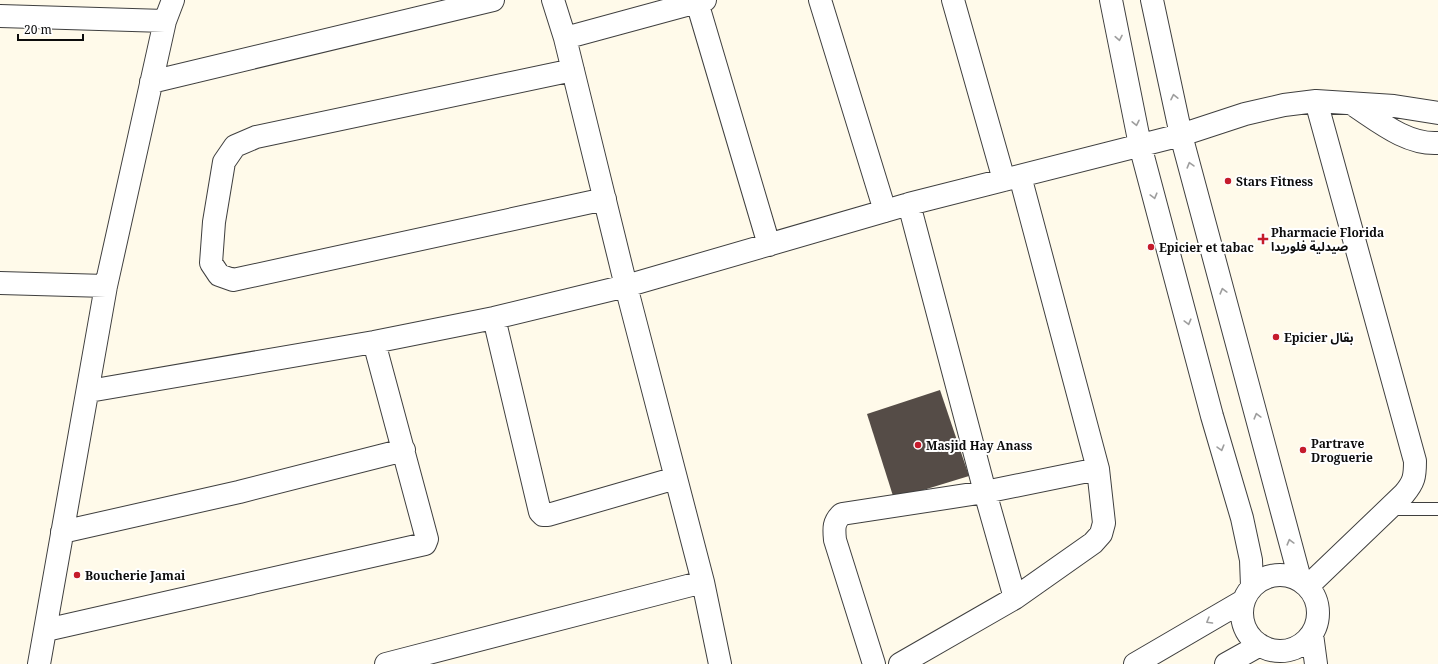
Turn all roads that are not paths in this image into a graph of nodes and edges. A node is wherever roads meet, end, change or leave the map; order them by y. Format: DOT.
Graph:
graph roads {
  1 [pos="173,0"];
  2 [pos="493,0"];
  3 [pos="553,0"];
  4 [pos="820,0"];
  5 [pos="953,0"];
  6 [pos="1111,0"];
  7 [pos="1152,0"];
  8 [pos="701,1"];
  9 [pos="0,16"];
  10 [pos="164,21"];
  11 [pos="565,38"];
  12 [pos="573,70"];
  13 [pos="151,82"];
  14 [pos="1316,101"];
  15 [pos="1351,103"];
  16 [pos="1438,113"];
  17 [pos="1181,135"];
  18 [pos="1438,143"];
  19 [pos="1140,145"];
  20 [pos="1012,178"];
  21 [pos="605,199"];
  22 [pos="909,204"];
  23 [pos="885,211"];
  24 [pos="769,245"];
  25 [pos="0,283"];
  26 [pos="106,286"];
  27 [pos="626,286"];
  28 [pos="494,318"];
  29 [pos="374,342"];
  30 [pos="88,391"];
  31 [pos="404,450"];
  32 [pos="1098,469"];
  33 [pos="676,478"];
  34 [pos="985,492"];
  35 [pos="1388,509"];
  36 [pos="1438,509"];
  37 [pos="62,532"];
  38 [pos="704,582"];
  39 [pos="1304,583"];
  40 [pos="1248,594"];
  41 [pos="1015,598"];
  42 [pos="46,630"];
  43 [pos="1312,634"];
  44 [pos="1271,653"];
  45 [pos="39,664"];
  46 [pos="386,664"];
  47 [pos="720,664"];
  48 [pos="874,664"];
  49 [pos="900,664"];
  50 [pos="1135,664"];
  51 [pos="1226,664"];
  52 [pos="1316,664"];
  1 -- 10 [label="street"];
  2 -- 13 [label="street"];
  3 -- 11 [label="street"];
  4 -- 23 [label="street"];
  5 -- 20 [label="street"];
  6 -- 19 [label="street, one-way"];
  17 -- 7 [label="street, one-way"];
  8 -- 11 [label="street"];
  8 -- 24 [label="street"];
  9 -- 10 [label="street"];
  10 -- 13 [label="street"];
  11 -- 12 [label="street"];
  12 -- 21 [label="street"];
  12 -- 21 [label="street"];
  13 -- 26 [label="street"];
  14 -- 15 [label="street"];
  14 -- 17 [label="street"];
  14 -- 35 [label="street"];
  15 -- 16 [label="street"];
  15 -- 18 [label="street"];
  17 -- 19 [label="street"];
  39 -- 17 [label="street, one-way"];
  19 -- 20 [label="street"];
  19 -- 40 [label="street, one-way"];
  20 -- 22 [label="street"];
  20 -- 32 [label="street"];
  21 -- 27 [label="street"];
  22 -- 23 [label="street"];
  22 -- 34 [label="street"];
  23 -- 24 [label="street"];
  24 -- 27 [label="street"];
  25 -- 26 [label="street"];
  26 -- 30 [label="street"];
  27 -- 28 [label="street"];
  27 -- 33 [label="street"];
  28 -- 29 [label="street"];
  28 -- 33 [label="street"];
  29 -- 30 [label="street"];
  29 -- 31 [label="street"];
  30 -- 37 [label="street"];
  31 -- 37 [label="street"];
  31 -- 42 [label="street"];
  32 -- 34 [label="street"];
  32 -- 41 [label="street"];
  33 -- 38 [label="street"];
  34 -- 41 [label="street"];
  34 -- 48 [label="street"];
  35 -- 36 [label="lane"];
  35 -- 39 [label="street"];
  37 -- 42 [label="street"];
  38 -- 46 [label="street"];
  38 -- 47 [label="street"];
  39 -- 40 [label="street"];
  39 -- 43 [label="street"];
  40 -- 44 [label="street"];
  40 -- 50 [label="street, one-way"];
  41 -- 49 [label="street"];
  42 -- 45 [label="street"];
  43 -- 44 [label="street"];
  43 -- 52 [label="street"];
  44 -- 51 [label="street"];
}
